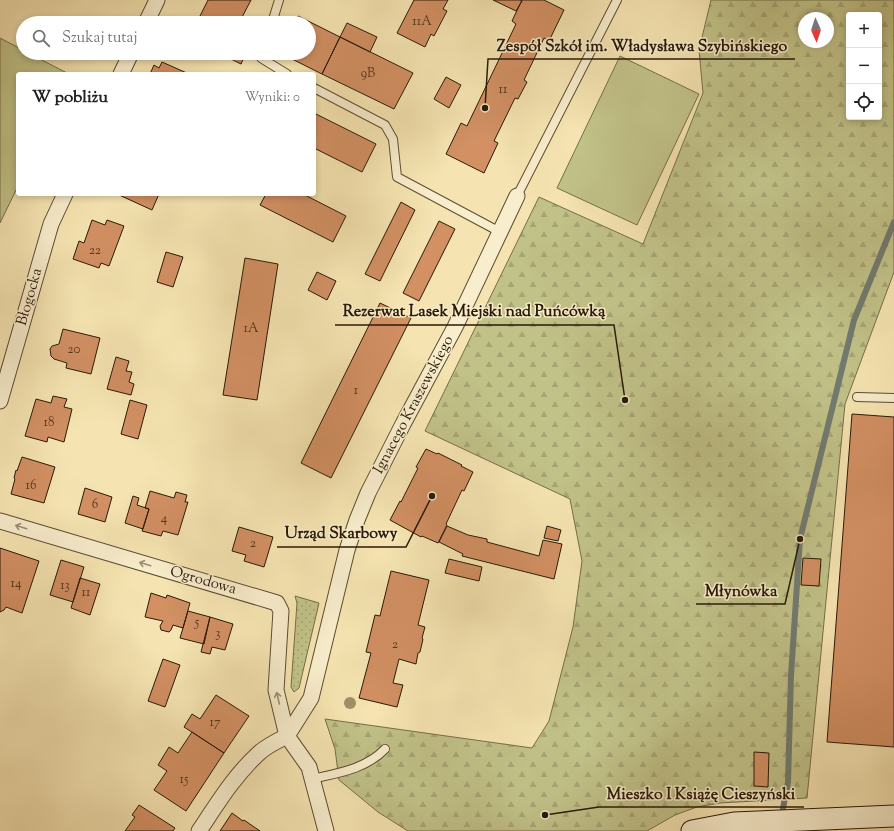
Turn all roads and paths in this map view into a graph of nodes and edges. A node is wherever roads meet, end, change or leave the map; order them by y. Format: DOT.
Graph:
graph roads {
  1 [pos="157,0"];
  2 [pos="279,0"];
  3 [pos="617,0"];
  4 [pos="149,16"];
  5 [pos="274,16"];
  6 [pos="128,60"];
  7 [pos="264,60"];
  8 [pos="122,72"];
  9 [pos="284,72"];
  10 [pos="316,89"];
  11 [pos="64,196"];
  12 [pos="518,196"];
  13 [pos="500,232"];
  14 [pos="857,397"];
  15 [pos="894,398"];
  16 [pos="0,401"];
  17 [pos="0,521"];
  18 [pos="287,736"];
  19 [pos="384,749"];
  20 [pos="312,779"];
  21 [pos="894,816"];
  22 [pos="199,831"];
  23 [pos="326,831"];
  24 [pos="692,831"];
  1 -- 4 [label="street"];
  2 -- 5 [label="lane"];
  3 -- 12 [label="lane, Ignacego Kraszewskiego"];
  6 -- 8 [label="street"];
  7 -- 9 [label="lane"];
  10 -- 13 [label="lane"];
  11 -- 16 [label="street, Błogocka"];
  12 -- 13 [label="street, Ignacego Kraszewskiego"];
  13 -- 18 [label="street, Ignacego Kraszewskiego"];
  14 -- 15 [label="lane"];
  18 -- 17 [label="street, Ogrodowa, one-way"];
  18 -- 20 [label="street"];
  18 -- 22 [label="street"];
  19 -- 20 [label="lane"];
  20 -- 23 [label="street"];
  21 -- 24 [label="street"];
}
